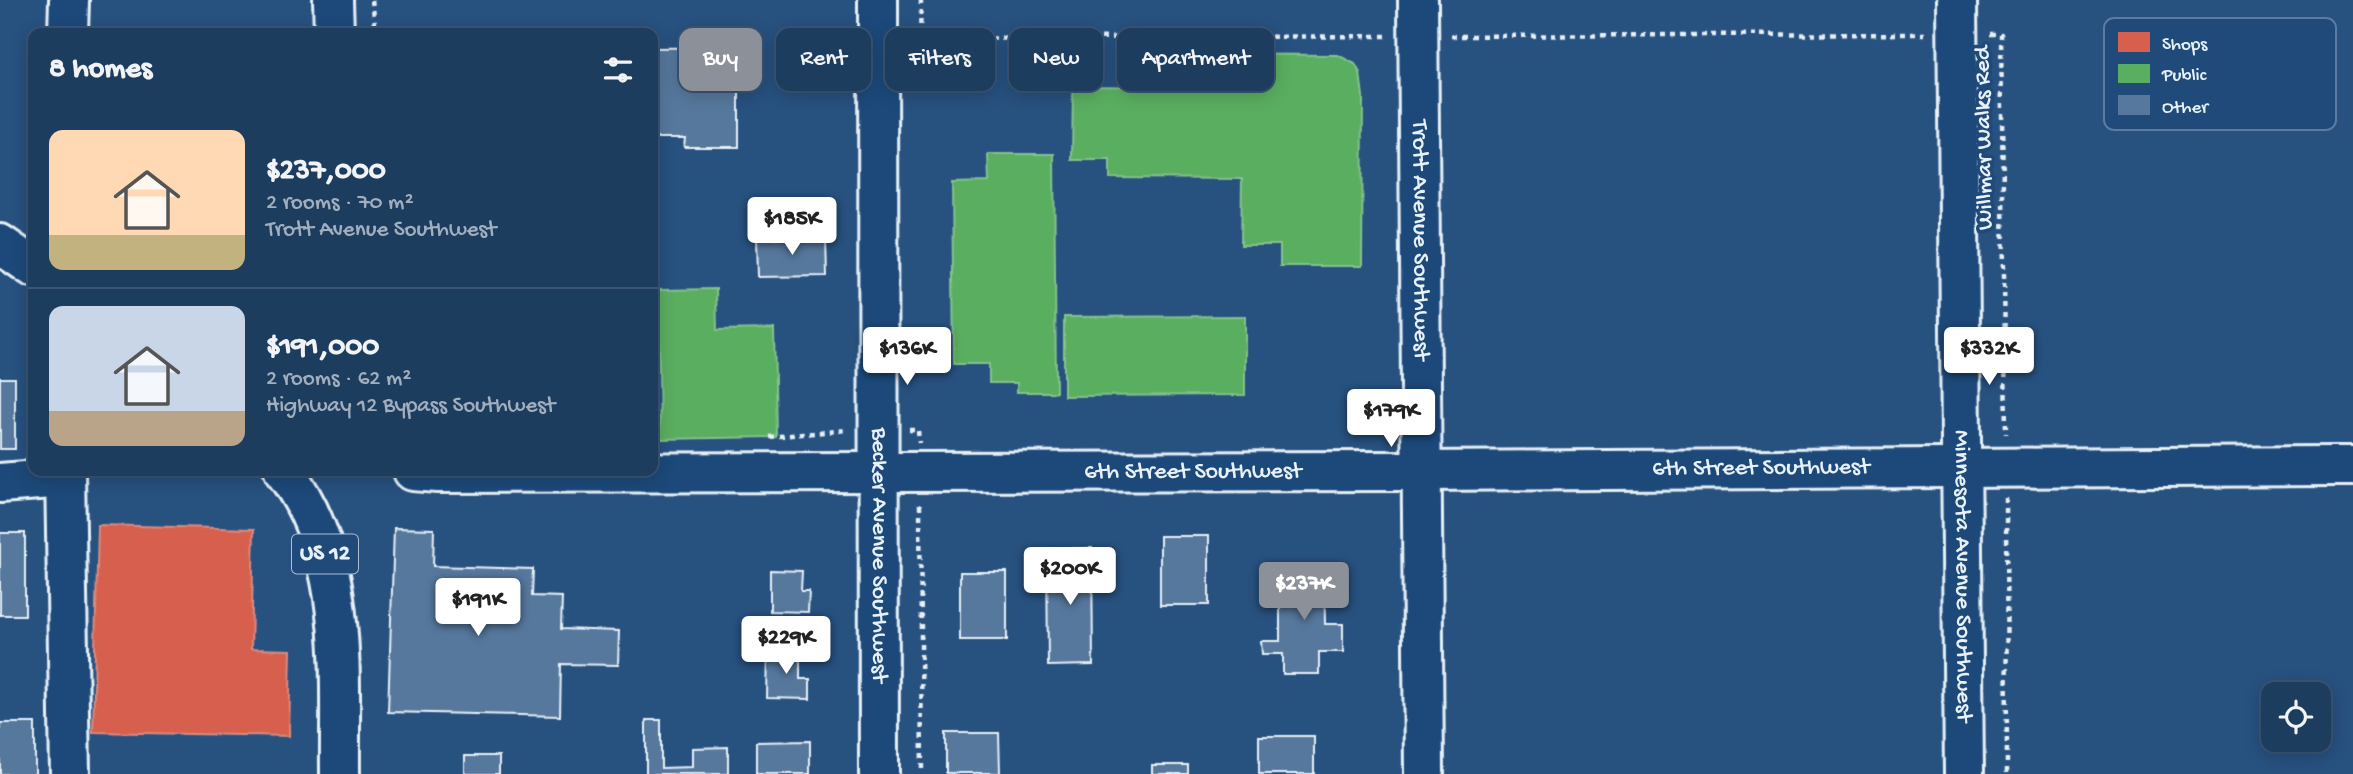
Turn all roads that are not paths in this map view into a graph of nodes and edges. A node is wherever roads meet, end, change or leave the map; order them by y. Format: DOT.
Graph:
graph roads {
  1 [pos="69,0"];
  2 [pos="334,0"];
  3 [pos="878,0"];
  4 [pos="1418,0"];
  5 [pos="1957,0"];
  6 [pos="68,28"];
  7 [pos="334,28"];
  8 [pos="0,244"];
  9 [pos="28,264"];
  10 [pos="1960,466"];
  11 [pos="2353,466"];
  12 [pos="1421,471"];
  13 [pos="658,473"];
  14 [pos="878,473"];
  15 [pos="57,476"];
  16 [pos="65,476"];
  17 [pos="288,476"];
  18 [pos="0,483"];
  19 [pos="70,774"];
  20 [pos="340,774"];
  21 [pos="879,774"];
  22 [pos="1424,774"];
  23 [pos="1964,774"];
  1 -- 6 [label="main road"];
  2 -- 7 [label="main road"];
  3 -- 14 [label="main road, Becker Avenue Southwest"];
  4 -- 12 [label="main road, Trott Avenue Southwest"];
  5 -- 10 [label="main road, Minnesota Avenue Southwest"];
  8 -- 9 [label="main road"];
  10 -- 11 [label="main road, 6th Street Southwest"];
  10 -- 12 [label="main road, 6th Street Southwest"];
  10 -- 23 [label="main road, Minnesota Avenue Southwest"];
  12 -- 14 [label="main road, 6th Street Southwest"];
  12 -- 22 [label="main road, Trott Avenue Southwest"];
  13 -- 14 [label="main road, 6th Street Southwest"];
  14 -- 21 [label="main road, Becker Avenue Southwest"];
  15 -- 18 [label="main road"];
  16 -- 19 [label="main road"];
  17 -- 20 [label="main road, US 12"];
}
